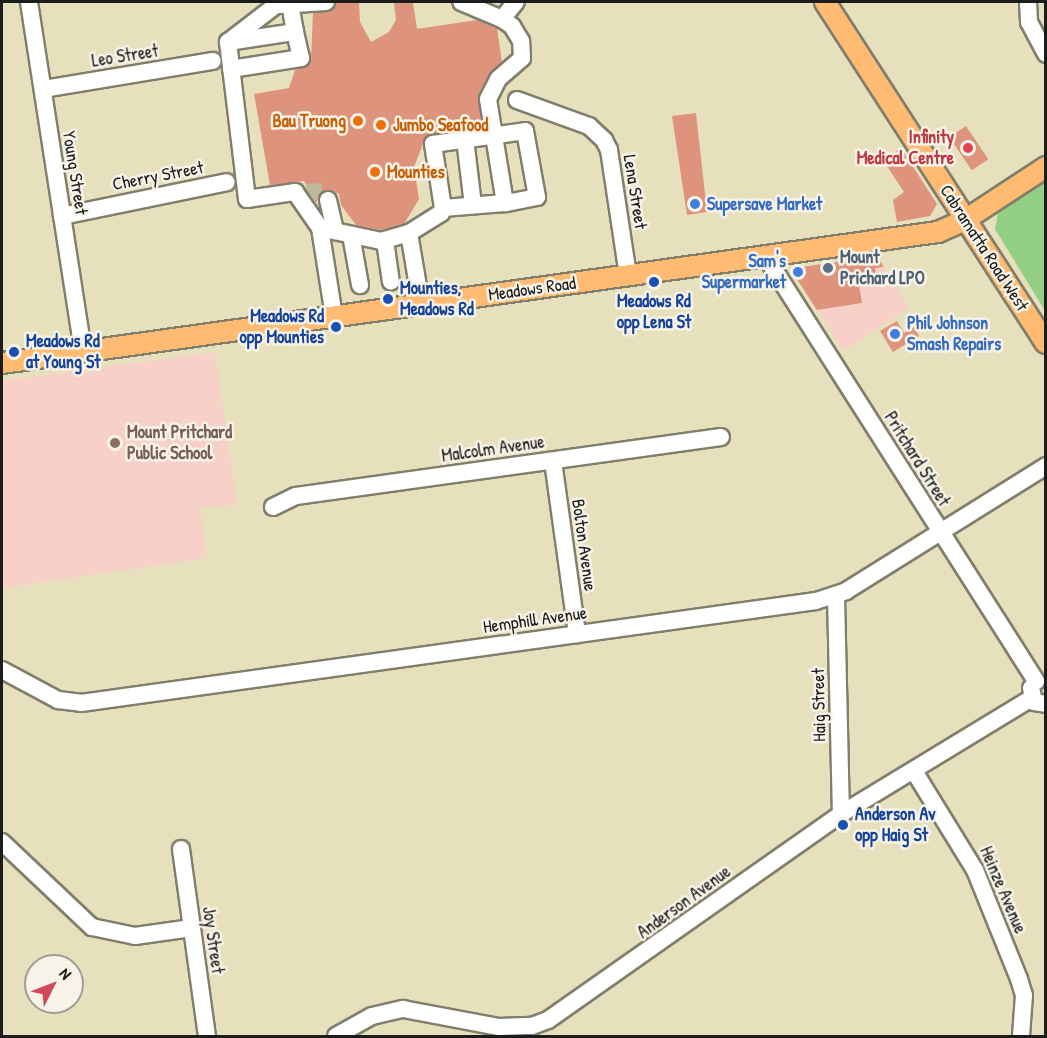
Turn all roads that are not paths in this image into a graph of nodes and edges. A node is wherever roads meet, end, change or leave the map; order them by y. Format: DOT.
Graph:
graph roads {
  1 [pos="29,2"];
  2 [pos="326,2"];
  3 [pos="516,2"];
  4 [pos="825,2"];
  5 [pos="1028,2"];
  6 [pos="283,3"];
  7 [pos="472,4"];
  8 [pos="502,19"];
  9 [pos="295,32"];
  10 [pos="228,42"];
  11 [pos="1046,54"];
  12 [pos="213,61"];
  13 [pos="231,69"];
  14 [pos="43,89"];
  15 [pos="517,100"];
  16 [pos="495,134"];
  17 [pos="465,139"];
  18 [pos="1046,167"];
  19 [pos="227,182"];
  20 [pos="328,200"];
  21 [pos="505,203"];
  22 [pos="473,205"];
  23 [pos="443,208"];
  24 [pos="62,216"];
  25 [pos="966,220"];
  26 [pos="327,229"];
  27 [pos="409,233"];
  28 [pos="351,235"];
  29 [pos="385,241"];
  30 [pos="766,257"];
  31 [pos="628,275"];
  32 [pos="391,282"];
  33 [pos="360,285"];
  34 [pos="422,304"];
  35 [pos="334,316"];
  36 [pos="1046,343"];
  37 [pos="83,351"];
  38 [pos="2,363"];
  39 [pos="721,437"];
  40 [pos="553,461"];
  41 [pos="1046,466"];
  42 [pos="273,507"];
  43 [pos="940,532"];
  44 [pos="836,596"];
  45 [pos="577,634"];
  46 [pos="2,670"];
  47 [pos="1041,681"];
  48 [pos="1039,701"];
  49 [pos="914,771"];
  50 [pos="841,814"];
  51 [pos="2,843"];
  52 [pos="181,849"];
  53 [pos="191,928"];
  54 [pos="466,1029"];
  55 [pos="207,1036"];
  56 [pos="336,1036"];
  57 [pos="1021,1036"];
  1 -- 14 [label="street, Young Street"];
  2 -- 6 [label="street"];
  3 -- 8 [label="street"];
  4 -- 25 [label="main road, Cabramatta Road West"];
  5 -- 11 [label="street"];
  6 -- 9 [label="street"];
  6 -- 10 [label="street"];
  7 -- 8 [label="street"];
  8 -- 16 [label="street"];
  9 -- 10 [label="street"];
  9 -- 13 [label="street"];
  10 -- 13 [label="street"];
  12 -- 14 [label="street, Leo Street"];
  13 -- 26 [label="street"];
  14 -- 24 [label="street, Young Street"];
  15 -- 31 [label="street, Lena Street"];
  16 -- 17 [label="street"];
  16 -- 21 [label="street"];
  16 -- 21 [label="street"];
  17 -- 22 [label="street"];
  17 -- 23 [label="street"];
  18 -- 25 [label="main road, Meadows Road"];
  19 -- 24 [label="street, Cherry Street"];
  20 -- 26 [label="street"];
  21 -- 22 [label="street"];
  22 -- 23 [label="street"];
  23 -- 27 [label="street"];
  24 -- 37 [label="street, Young Street"];
  25 -- 30 [label="main road, Meadows Road"];
  25 -- 36 [label="main road, Cabramatta Road West"];
  26 -- 28 [label="street"];
  26 -- 35 [label="street"];
  27 -- 29 [label="street"];
  27 -- 34 [label="street"];
  28 -- 29 [label="street"];
  28 -- 33 [label="street"];
  29 -- 32 [label="street"];
  30 -- 31 [label="main road, Meadows Road"];
  30 -- 43 [label="street, Pritchard Street"];
  31 -- 34 [label="main road, Meadows Road"];
  34 -- 35 [label="main road, Meadows Road"];
  35 -- 37 [label="main road, Meadows Road"];
  37 -- 38 [label="main road, Meadows Road"];
  39 -- 40 [label="street, Malcolm Avenue"];
  40 -- 42 [label="street, Malcolm Avenue"];
  40 -- 45 [label="street, Bolton Avenue"];
  41 -- 43 [label="street, Hemphill Avenue"];
  43 -- 44 [label="street, Hemphill Avenue"];
  43 -- 47 [label="street, Pritchard Street"];
  44 -- 45 [label="street, Hemphill Avenue"];
  44 -- 50 [label="street, Haig Street"];
  45 -- 46 [label="street, Hemphill Avenue"];
  47 -- 48 [label="street"];
  48 -- 49 [label="street, Anderson Avenue"];
  49 -- 50 [label="street, Anderson Avenue"];
  49 -- 57 [label="street, Heinze Avenue"];
  50 -- 54 [label="street, Anderson Avenue"];
  51 -- 53 [label="street"];
  52 -- 53 [label="street, Joy Street"];
  53 -- 55 [label="street, Joy Street"];
  54 -- 56 [label="street, Anderson Avenue"];
}
